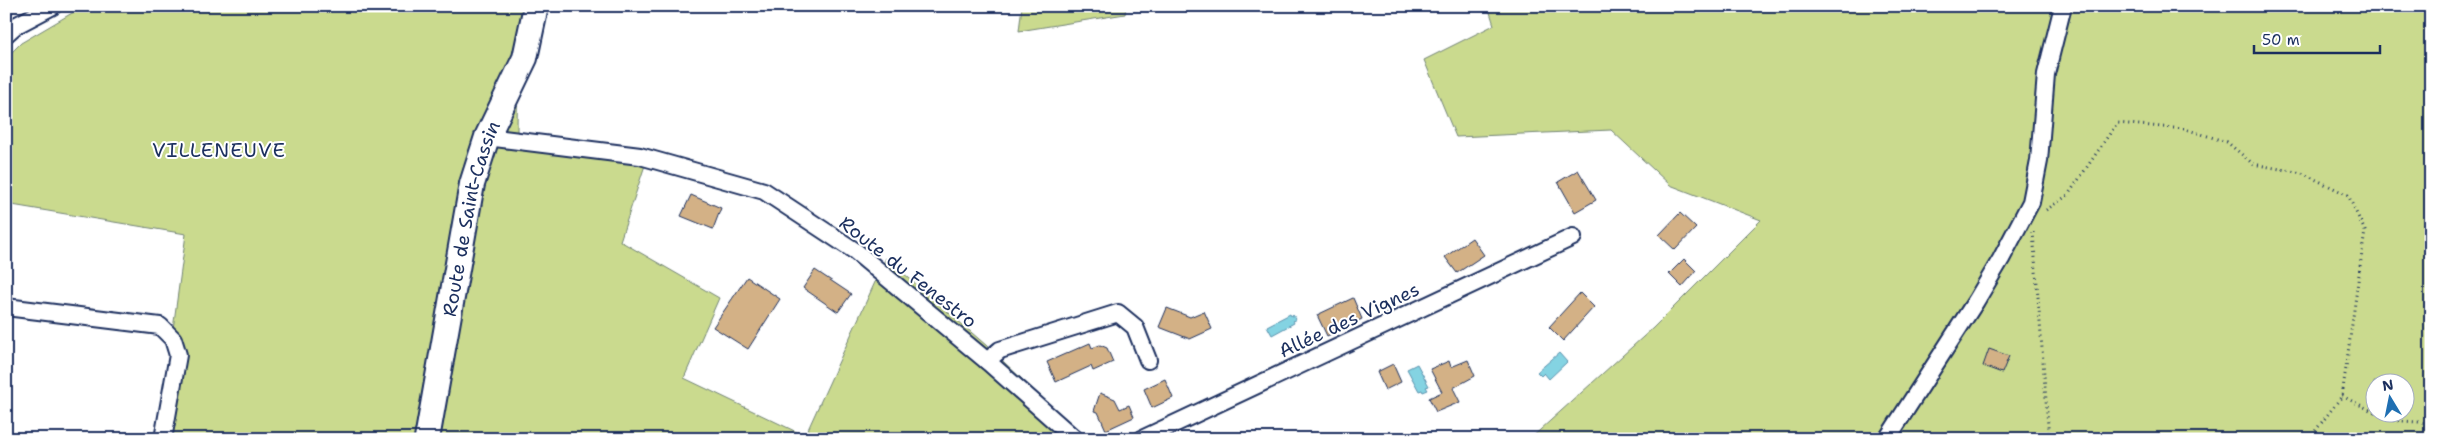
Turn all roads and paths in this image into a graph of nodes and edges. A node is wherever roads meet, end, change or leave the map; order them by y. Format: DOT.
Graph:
graph roads {
  1 [pos="52,6"];
  2 [pos="536,6"];
  3 [pos="2063,6"];
  4 [pos="6,34"];
  5 [pos="487,137"];
  6 [pos="2031,202"];
  7 [pos="2032,219"];
  8 [pos="1573,237"];
  9 [pos="6,307"];
  10 [pos="1148,360"];
  11 [pos="987,361"];
  12 [pos="2342,396"];
  13 [pos="2364,407"];
  14 [pos="2414,422"];
  15 [pos="2431,423"];
  16 [pos="163,439"];
  17 [pos="427,439"];
  18 [pos="1075,439"];
  19 [pos="1142,439"];
  20 [pos="1887,439"];
  21 [pos="2049,439"];
  22 [pos="2309,439"];
  1 -- 4 [label="street"];
  2 -- 5 [label="street, Route de Saint-Cassin"];
  3 -- 6 [label="street"];
  5 -- 11 [label="street, Route du Fenestro"];
  5 -- 17 [label="street, Route de Saint-Cassin"];
  6 -- 7 [label="path"];
  6 -- 20 [label="street"];
  7 -- 12 [label="path"];
  7 -- 21 [label="path"];
  8 -- 19 [label="street, Allée des Vignes"];
  9 -- 16 [label="street"];
  10 -- 11 [label="street"];
  11 -- 18 [label="street, Route du Fenestro"];
  12 -- 13 [label="path"];
  12 -- 22 [label="path"];
  14 -- 15 [label="path"];
}
